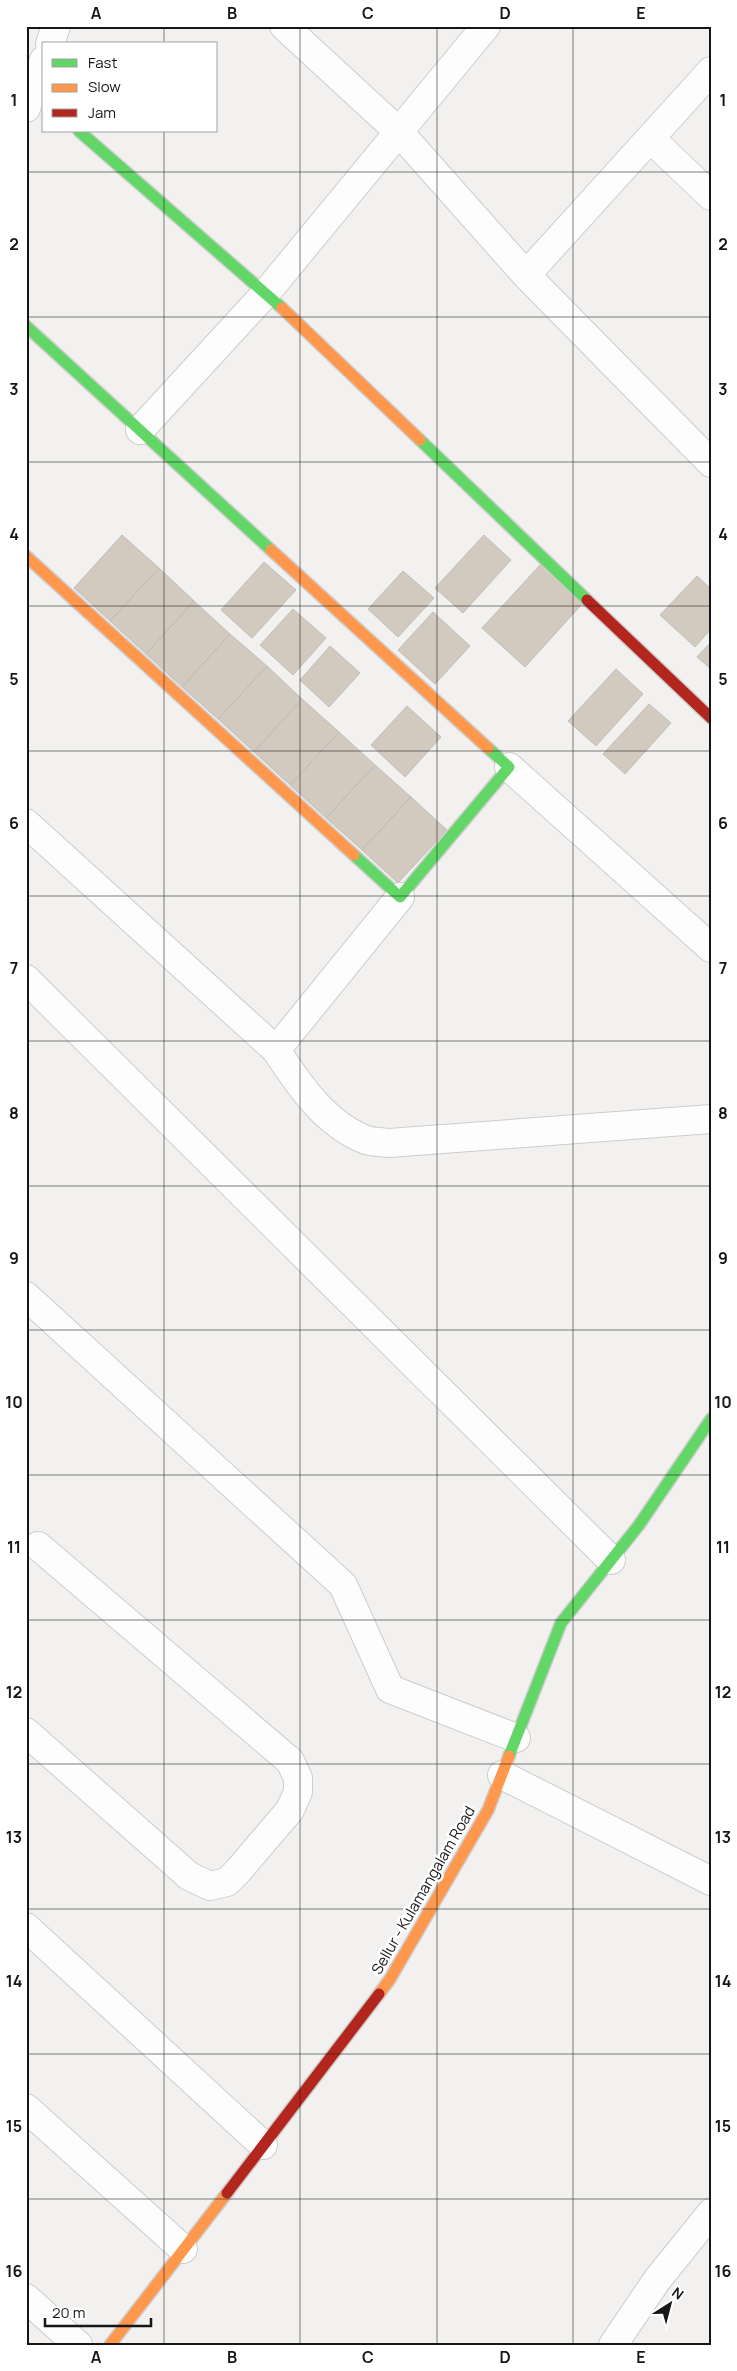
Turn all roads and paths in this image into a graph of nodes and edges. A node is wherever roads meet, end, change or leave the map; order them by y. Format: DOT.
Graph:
graph roads {
  1 [pos="56,26"];
  2 [pos="284,26"];
  3 [pos="486,26"];
  4 [pos="51,42"];
  5 [pos="42,68"];
  6 [pos="711,71"];
  7 [pos="34,100"];
  8 [pos="80,132"];
  9 [pos="399,132"];
  10 [pos="650,138"];
  11 [pos="711,196"];
  12 [pos="526,275"];
  13 [pos="266,294"];
  14 [pos="26,326"];
  15 [pos="140,430"];
  16 [pos="711,463"];
  17 [pos="26,556"];
  18 [pos="711,718"];
  19 [pos="509,767"];
  20 [pos="26,823"];
  21 [pos="400,897"];
  22 [pos="711,948"];
  23 [pos="26,979"];
  24 [pos="276,1050"];
  25 [pos="711,1119"];
  26 [pos="26,1296"];
  27 [pos="711,1420"];
  28 [pos="30,1547"];
  29 [pos="612,1560"];
  30 [pos="26,1732"];
  31 [pos="516,1738"];
  32 [pos="502,1775"];
  33 [pos="711,1882"];
  34 [pos="26,1927"];
  35 [pos="26,2108"];
  36 [pos="263,2145"];
  37 [pos="711,2213"];
  38 [pos="183,2249"];
  39 [pos="26,2298"];
  40 [pos="78,2345"];
  41 [pos="110,2345"];
  42 [pos="613,2345"];
  1 -- 4 [label="street"];
  2 -- 9 [label="street"];
  3 -- 9 [label="street"];
  5 -- 7 [label="street"];
  6 -- 10 [label="street"];
  8 -- 13 [label="street"];
  9 -- 12 [label="street"];
  9 -- 13 [label="street"];
  10 -- 11 [label="street"];
  10 -- 12 [label="street"];
  12 -- 16 [label="street"];
  13 -- 15 [label="street"];
  13 -- 18 [label="street"];
  14 -- 15 [label="street"];
  15 -- 19 [label="street"];
  17 -- 21 [label="street"];
  19 -- 21 [label="street"];
  19 -- 22 [label="street"];
  20 -- 24 [label="street"];
  21 -- 24 [label="street"];
  23 -- 29 [label="street"];
  24 -- 25 [label="street"];
  26 -- 31 [label="street"];
  27 -- 29 [label="street, Sellur - Kulamangalam Road"];
  28 -- 30 [label="street"];
  29 -- 31 [label="street, Sellur - Kulamangalam Road"];
  31 -- 32 [label="street, Sellur - Kulamangalam Road"];
  32 -- 33 [label="street"];
  32 -- 36 [label="street, Sellur - Kulamangalam Road"];
  34 -- 36 [label="street"];
  35 -- 38 [label="street"];
  36 -- 38 [label="street, Sellur - Kulamangalam Road"];
  37 -- 42 [label="street"];
  38 -- 41 [label="street, Sellur - Kulamangalam Road"];
  39 -- 40 [label="street"];
}
